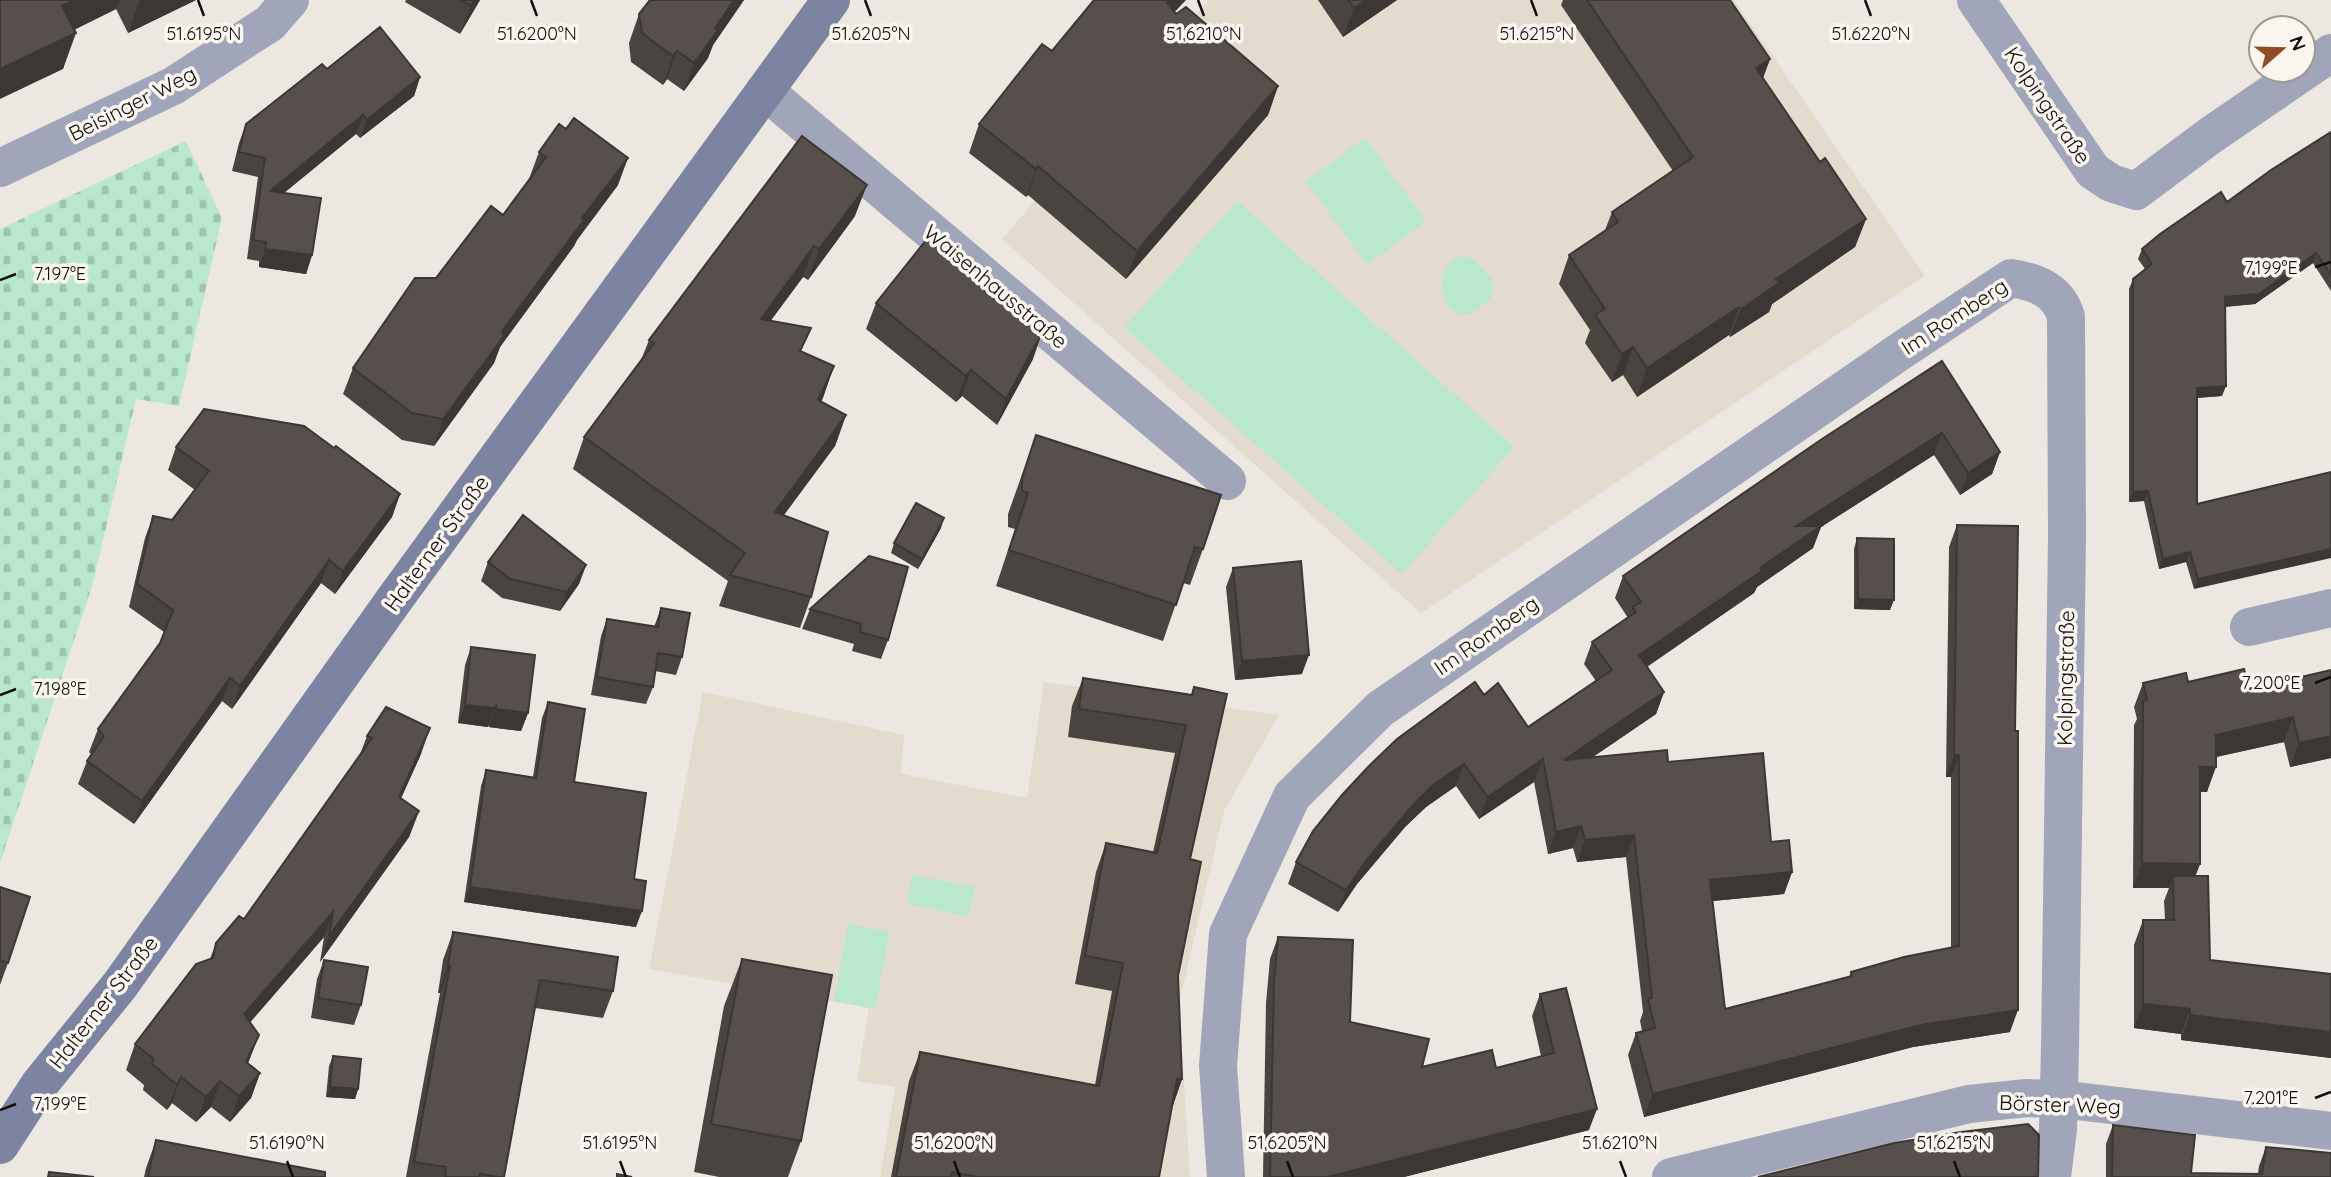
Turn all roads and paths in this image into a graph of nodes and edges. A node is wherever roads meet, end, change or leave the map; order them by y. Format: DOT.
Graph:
graph roads {
  1 [pos="290,0"];
  2 [pos="831,0"];
  3 [pos="1976,0"];
  4 [pos="2331,53"];
  5 [pos="765,91"];
  6 [pos="0,168"];
  7 [pos="2024,280"];
  8 [pos="1227,481"];
  9 [pos="2331,608"];
  10 [pos="2249,627"];
  11 [pos="39,1085"];
  12 [pos="2059,1099"];
  13 [pos="0,1110"];
  14 [pos="2331,1130"];
  15 [pos="0,1145"];
  16 [pos="1226,1177"];
  17 [pos="1671,1177"];
  18 [pos="2052,1177"];
  1 -- 6 [label="street, Beisinger Weg"];
  2 -- 5 [label="main road, Halterner Straße"];
  3 -- 4 [label="street, Kolpingstraße"];
  5 -- 8 [label="street, Waisenhausstraße"];
  5 -- 11 [label="main road, Halterner Straße"];
  7 -- 12 [label="street, Kolpingstraße"];
  7 -- 16 [label="street, Im Romberg"];
  9 -- 10 [label="street"];
  11 -- 13 [label="main road, Halterner Straße"];
  11 -- 15 [label="main road, Halterner Straße"];
  12 -- 14 [label="street, Börster Weg"];
  12 -- 17 [label="street, Börster Weg"];
  12 -- 18 [label="street, Kolpingstraße"];
}
